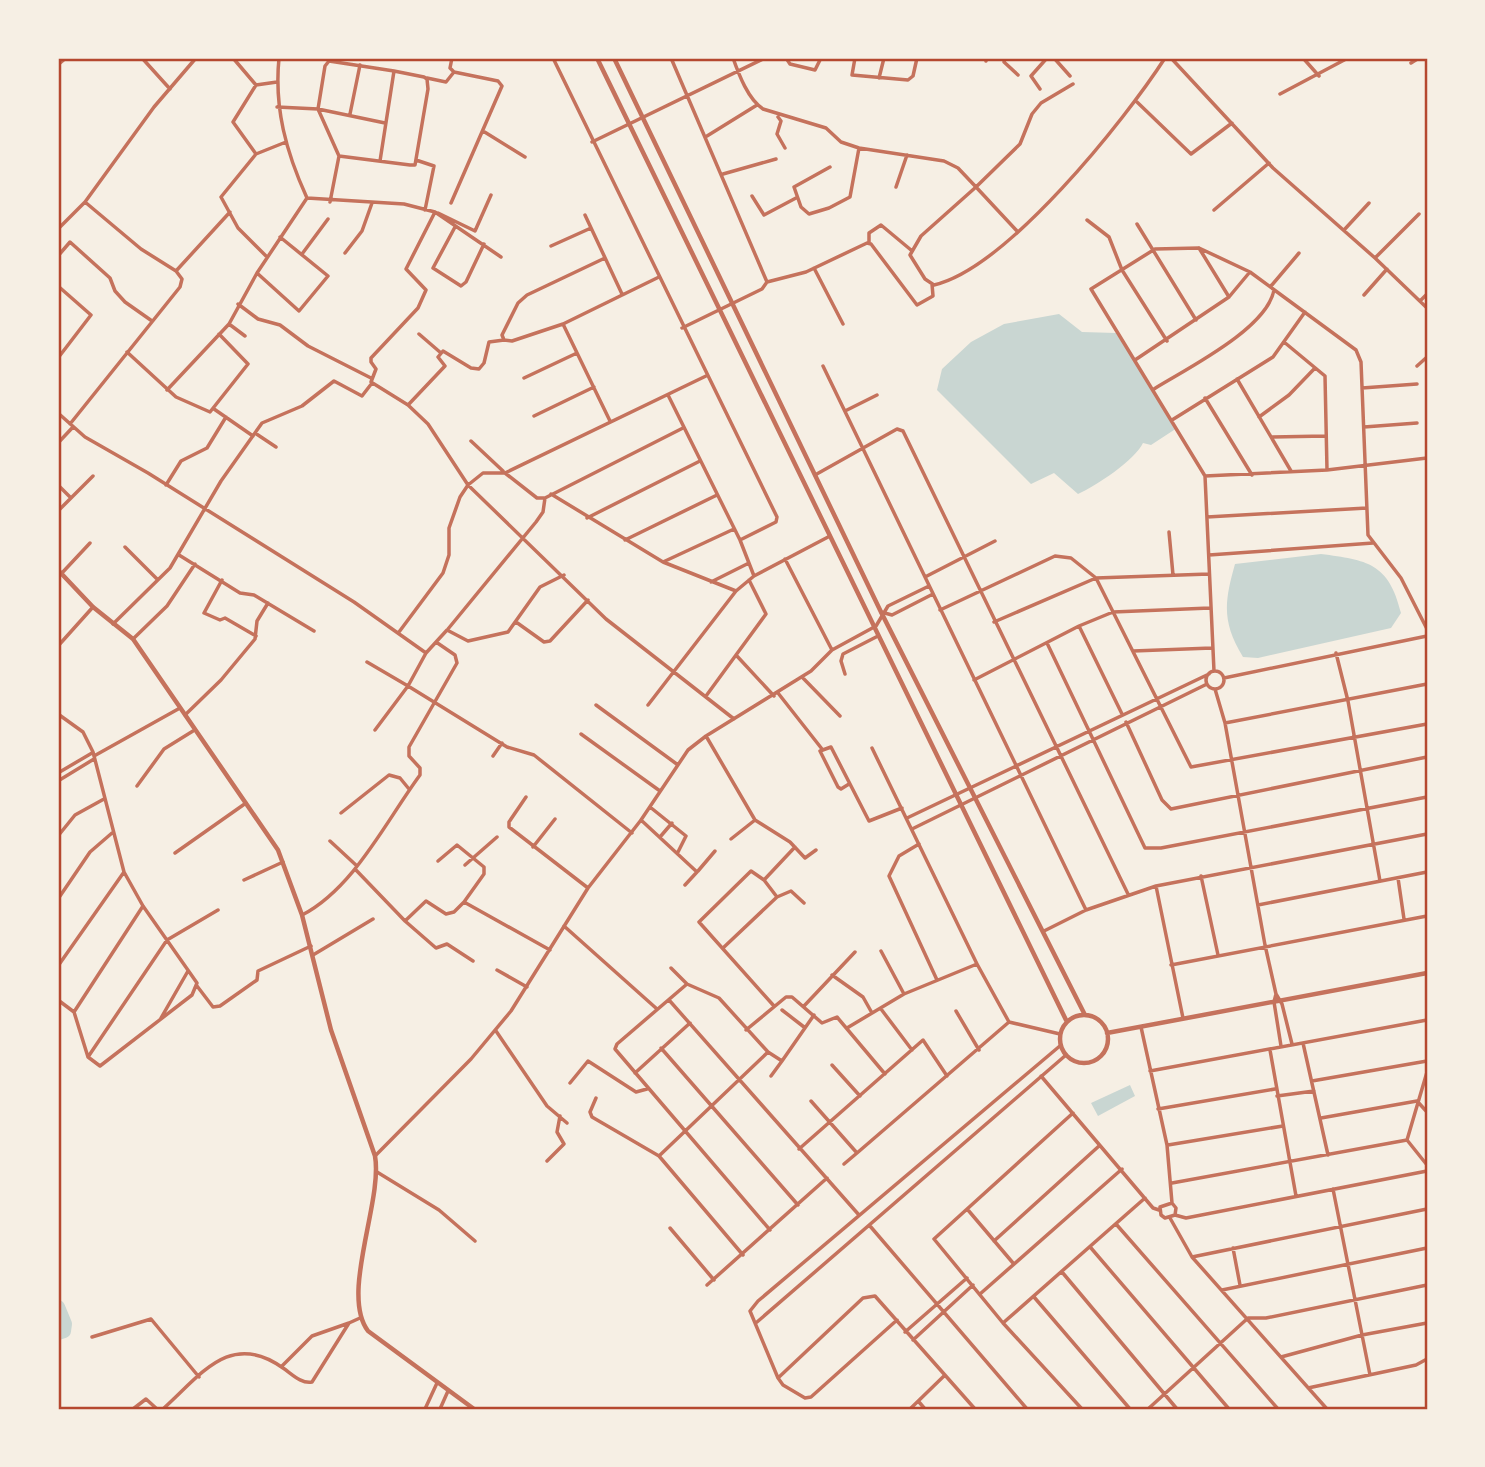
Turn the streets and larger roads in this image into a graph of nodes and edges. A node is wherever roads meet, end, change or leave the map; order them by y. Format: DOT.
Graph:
graph roads {
  1 [pos="65,58"];
  2 [pos="142,58"];
  3 [pos="196,58"];
  4 [pos="233,58"];
  5 [pos="279,58"];
  6 [pos="452,58"];
  7 [pos="552,58"];
  8 [pos="597,58"];
  9 [pos="614,58"];
  10 [pos="671,58"];
  11 [pos="733,58"];
  12 [pos="765,58"];
  13 [pos="786,58"];
  14 [pos="821,58"];
  15 [pos="855,58"];
  16 [pos="884,58"];
  17 [pos="917,58"];
  18 [pos="1005,58"];
  19 [pos="1047,58"];
  20 [pos="1054,58"];
  21 [pos="1165,58"];
  22 [pos="1171,58"];
  23 [pos="1303,58"];
  24 [pos="1348,58"];
  25 [pos="1419,58"];
  26 [pos="1411,63"];
  27 [pos="58,64"];
  28 [pos="360,65"];
  29 [pos="394,71"];
  30 [pos="454,72"];
  31 [pos="738,73"];
  32 [pos="1018,75"];
  33 [pos="1070,76"];
  34 [pos="1319,76"];
  35 [pos="426,78"];
  36 [pos="879,78"];
  37 [pos="277,82"];
  38 [pos="1073,84"];
  39 [pos="256,85"];
  40 [pos="170,89"];
  41 [pos="1040,89"];
  42 [pos="688,93"];
  43 [pos="1280,94"];
  44 [pos="1137,102"];
  45 [pos="757,105"];
  46 [pos="277,107"];
  47 [pos="318,109"];
  48 [pos="350,115"];
  49 [pos="777,115"];
  50 [pos="641,117"];
  51 [pos="385,123"];
  52 [pos="630,123"];
  53 [pos="1233,123"];
  54 [pos="483,131"];
  55 [pos="707,136"];
  56 [pos="286,142"];
  57 [pos="592,142"];
  58 [pos="785,148"];
  59 [pos="859,148"];
  60 [pos="256,154"];
  61 [pos="907,155"];
  62 [pos="340,156"];
  63 [pos="525,157"];
  64 [pos="776,159"];
  65 [pos="416,160"];
  66 [pos="380,161"];
  67 [pos="1269,163"];
  68 [pos="830,167"];
  69 [pos="723,174"];
  70 [pos="896,187"];
  71 [pos="976,187"];
  72 [pos="491,195"];
  73 [pos="752,196"];
  74 [pos="307,198"];
  75 [pos="796,198"];
  76 [pos="85,202"];
  77 [pos="330,202"];
  78 [pos="372,203"];
  79 [pos="451,203"];
  80 [pos="1369,203"];
  81 [pos="425,209"];
  82 [pos="1214,211"];
  83 [pos="230,212"];
  84 [pos="435,212"];
  85 [pos="1419,214"];
  86 [pos="585,215"];
  87 [pos="328,219"];
  88 [pos="1087,220"];
  89 [pos="1136,224"];
  90 [pos="60,227"];
  91 [pos="455,227"];
  92 [pos="591,228"];
  93 [pos="1344,230"];
  94 [pos="1017,231"];
  95 [pos="280,237"];
  96 [pos="869,243"];
  97 [pos="484,244"];
  98 [pos="551,246"];
  99 [pos="1199,248"];
  100 [pos="1155,249"];
  101 [pos="911,250"];
  102 [pos="345,253"];
  103 [pos="1299,253"];
  104 [pos="302,254"];
  105 [pos="58,256"];
  106 [pos="267,257"];
  107 [pos="501,257"];
  108 [pos="605,258"];
  109 [pos="1375,258"];
  110 [pos="814,268"];
  111 [pos="1387,269"];
  112 [pos="1122,270"];
  113 [pos="176,271"];
  114 [pos="1250,272"];
  115 [pos="257,273"];
  116 [pos="659,278"];
  117 [pos="767,282"];
  118 [pos="932,284"];
  119 [pos="58,286"];
  120 [pos="1272,288"];
  121 [pos="622,294"];
  122 [pos="1427,294"];
  123 [pos="1364,295"];
  124 [pos="1229,297"];
  125 [pos="1420,301"];
  126 [pos="732,303"];
  127 [pos="238,304"];
  128 [pos="721,308"];
  129 [pos="1427,308"];
  130 [pos="1305,312"];
  131 [pos="1196,320"];
  132 [pos="152,321"];
  133 [pos="229,324"];
  134 [pos="563,324"];
  135 [pos="843,324"];
  136 [pos="682,328"];
  137 [pos="219,334"];
  138 [pos="419,334"];
  139 [pos="245,336"];
  140 [pos="504,340"];
  141 [pos="1167,341"];
  142 [pos="1284,342"];
  143 [pos="126,352"];
  144 [pos="440,353"];
  145 [pos="577,353"];
  146 [pos="1427,356"];
  147 [pos="58,358"];
  148 [pos="1135,360"];
  149 [pos="823,366"];
  150 [pos="1417,366"];
  151 [pos="1315,368"];
  152 [pos="706,376"];
  153 [pos="524,378"];
  154 [pos="1237,379"];
  155 [pos="372,380"];
  156 [pos="1417,384"];
  157 [pos="593,387"];
  158 [pos="1362,388"];
  159 [pos="167,390"];
  160 [pos="1153,390"];
  161 [pos="668,395"];
  162 [pos="877,395"];
  163 [pos="1205,398"];
  164 [pos="408,405"];
  165 [pos="214,409"];
  166 [pos="845,412"];
  167 [pos="58,413"];
  168 [pos="534,415"];
  169 [pos="1258,417"];
  170 [pos="226,418"];
  171 [pos="1172,420"];
  172 [pos="610,421"];
  173 [pos="1417,423"];
  174 [pos="71,426"];
  175 [pos="1364,426"];
  176 [pos="684,428"];
  177 [pos="254,434"];
  178 [pos="1326,436"];
  179 [pos="1271,438"];
  180 [pos="471,441"];
  181 [pos="58,443"];
  182 [pos="276,447"];
  183 [pos="863,448"];
  184 [pos="1427,458"];
  185 [pos="700,461"];
  186 [pos="1363,467"];
  187 [pos="1326,470"];
  188 [pos="1291,472"];
  189 [pos="505,473"];
  190 [pos="815,475"];
  191 [pos="1252,475"];
  192 [pos="93,476"];
  193 [pos="1205,476"];
  194 [pos="58,485"];
  195 [pos="166,485"];
  196 [pos="468,485"];
  197 [pos="551,494"];
  198 [pos="717,495"];
  199 [pos="70,497"];
  200 [pos="545,498"];
  201 [pos="1367,508"];
  202 [pos="205,509"];
  203 [pos="58,511"];
  204 [pos="1207,517"];
  205 [pos="587,518"];
  206 [pos="734,529"];
  207 [pos="1170,532"];
  208 [pos="830,536"];
  209 [pos="524,537"];
  210 [pos="625,540"];
  211 [pos="740,540"];
  212 [pos="995,541"];
  213 [pos="90,543"];
  214 [pos="1373,543"];
  215 [pos="125,547"];
  216 [pos="179,555"];
  217 [pos="963,555"];
  218 [pos="1209,555"];
  219 [pos="785,559"];
  220 [pos="663,562"];
  221 [pos="749,563"];
  222 [pos="195,564"];
  223 [pos="59,572"];
  224 [pos="564,575"];
  225 [pos="1209,575"];
  226 [pos="754,576"];
  227 [pos="1172,576"];
  228 [pos="925,577"];
  229 [pos="1096,578"];
  230 [pos="157,579"];
  231 [pos="222,580"];
  232 [pos="749,580"];
  233 [pos="711,582"];
  234 [pos="929,586"];
  235 [pos="736,591"];
  236 [pos="979,592"];
  237 [pos="933,594"];
  238 [pos="589,600"];
  239 [pos="268,603"];
  240 [pos="93,607"];
  241 [pos="1210,608"];
  242 [pos="940,610"];
  243 [pos="881,612"];
  244 [pos="1113,612"];
  245 [pos="516,622"];
  246 [pos="994,622"];
  247 [pos="113,624"];
  248 [pos="876,626"];
  249 [pos="1079,626"];
  250 [pos="1427,629"];
  251 [pos="447,630"];
  252 [pos="314,631"];
  253 [pos="399,632"];
  254 [pos="880,635"];
  255 [pos="256,636"];
  256 [pos="1427,636"];
  257 [pos="132,639"];
  258 [pos="436,642"];
  259 [pos="1046,643"];
  260 [pos="58,646"];
  261 [pos="1212,648"];
  262 [pos="832,650"];
  263 [pos="1132,651"];
  264 [pos="426,653"];
  265 [pos="1336,653"];
  266 [pos="736,655"];
  267 [pos="1014,660"];
  268 [pos="367,662"];
  269 [pos="673,671"];
  270 [pos="1214,671"];
  271 [pos="845,674"];
  272 [pos="1209,674"];
  273 [pos="802,677"];
  274 [pos="1223,678"];
  275 [pos="974,680"];
  276 [pos="1207,684"];
  277 [pos="1427,684"];
  278 [pos="408,686"];
  279 [pos="1215,689"];
  280 [pos="776,694"];
  281 [pos="706,696"];
  282 [pos="1155,698"];
  283 [pos="1348,701"];
  284 [pos="432,703"];
  285 [pos="596,705"];
  286 [pos="648,705"];
  287 [pos="1159,707"];
  288 [pos="180,708"];
  289 [pos="58,714"];
  290 [pos="185,715"];
  291 [pos="1122,715"];
  292 [pos="840,716"];
  293 [pos="64,719"];
  294 [pos="734,719"];
  295 [pos="1126,722"];
  296 [pos="58,723"];
  297 [pos="1225,723"];
  298 [pos="1427,724"];
  299 [pos="375,730"];
  300 [pos="193,731"];
  301 [pos="1088,732"];
  302 [pos="581,734"];
  303 [pos="706,736"];
  304 [pos="1354,738"];
  305 [pos="1093,739"];
  306 [pos="502,743"];
  307 [pos="1057,747"];
  308 [pos="872,748"];
  309 [pos="823,750"];
  310 [pos="1062,754"];
  311 [pos="94,756"];
  312 [pos="494,756"];
  313 [pos="1427,757"];
  314 [pos="1231,759"];
  315 [pos="678,765"];
  316 [pos="1017,765"];
  317 [pos="1360,770"];
  318 [pos="58,773"];
  319 [pos="1021,773"];
  320 [pos="58,781"];
  321 [pos="849,784"];
  322 [pos="137,786"];
  323 [pos="972,788"];
  324 [pos="409,789"];
  325 [pos="660,791"];
  326 [pos="955,794"];
  327 [pos="1238,794"];
  328 [pos="526,797"];
  329 [pos="977,797"];
  330 [pos="1427,797"];
  331 [pos="104,799"];
  332 [pos="246,803"];
  333 [pos="960,805"];
  334 [pos="650,807"];
  335 [pos="1367,807"];
  336 [pos="902,808"];
  337 [pos="341,813"];
  338 [pos="907,818"];
  339 [pos="555,819"];
  340 [pos="641,820"];
  341 [pos="755,820"];
  342 [pos="672,823"];
  343 [pos="912,829"];
  344 [pos="632,832"];
  345 [pos="1245,832"];
  346 [pos="112,833"];
  347 [pos="1427,834"];
  348 [pos="58,836"];
  349 [pos="497,837"];
  350 [pos="660,837"];
  351 [pos="731,839"];
  352 [pos="330,841"];
  353 [pos="919,844"];
  354 [pos="1373,844"];
  355 [pos="533,847"];
  356 [pos="795,847"];
  357 [pos="816,850"];
  358 [pos="715,851"];
  359 [pos="678,852"];
  360 [pos="176,853"];
  361 [pos="473,857"];
  362 [pos="438,861"];
  363 [pos="283,862"];
  364 [pos="465,865"];
  365 [pos="356,867"];
  366 [pos="1249,867"];
  367 [pos="124,872"];
  368 [pos="697,872"];
  369 [pos="1427,872"];
  370 [pos="1201,876"];
  371 [pos="1398,878"];
  372 [pos="244,880"];
  373 [pos="764,880"];
  374 [pos="1380,881"];
  375 [pos="685,885"];
  376 [pos="1156,886"];
  377 [pos="588,888"];
  378 [pos="1128,894"];
  379 [pos="777,897"];
  380 [pos="58,899"];
  381 [pos="464,902"];
  382 [pos="804,903"];
  383 [pos="1258,905"];
  384 [pos="143,906"];
  385 [pos="218,910"];
  386 [pos="1086,910"];
  387 [pos="302,915"];
  388 [pos="1427,916"];
  389 [pos="373,919"];
  390 [pos="1404,919"];
  391 [pos="405,920"];
  392 [pos="564,926"];
  393 [pos="1044,931"];
  394 [pos="167,940"];
  395 [pos="1265,945"];
  396 [pos="311,946"];
  397 [pos="723,948"];
  398 [pos="550,950"];
  399 [pos="855,951"];
  400 [pos="881,951"];
  401 [pos="313,955"];
  402 [pos="1218,955"];
  403 [pos="472,961"];
  404 [pos="976,964"];
  405 [pos="1171,965"];
  406 [pos="58,966"];
  407 [pos="671,968"];
  408 [pos="497,970"];
  409 [pos="188,971"];
  410 [pos="1427,973"];
  411 [pos="832,975"];
  412 [pos="937,980"];
  413 [pos="687,984"];
  414 [pos="197,986"];
  415 [pos="527,987"];
  416 [pos="904,994"];
  417 [pos="1276,994"];
  418 [pos="58,1000"];
  419 [pos="669,1000"];
  420 [pos="1281,1000"];
  421 [pos="1274,1002"];
  422 [pos="774,1006"];
  423 [pos="804,1006"];
  424 [pos="657,1009"];
  425 [pos="881,1009"];
  426 [pos="782,1010"];
  427 [pos="956,1011"];
  428 [pos="74,1012"];
  429 [pos="872,1013"];
  430 [pos="814,1015"];
  431 [pos="1085,1015"];
  432 [pos="1183,1017"];
  433 [pos="161,1019"];
  434 [pos="1427,1020"];
  435 [pos="1009,1022"];
  436 [pos="1067,1022"];
  437 [pos="690,1023"];
  438 [pos="804,1027"];
  439 [pos="1141,1027"];
  440 [pos="847,1028"];
  441 [pos="746,1030"];
  442 [pos="496,1031"];
  443 [pos="1107,1033"];
  444 [pos="1060,1034"];
  445 [pos="1303,1043"];
  446 [pos="1292,1044"];
  447 [pos="1060,1045"];
  448 [pos="1281,1046"];
  449 [pos="661,1048"];
  450 [pos="1270,1049"];
  451 [pos="912,1050"];
  452 [pos="979,1050"];
  453 [pos="768,1052"];
  454 [pos="1066,1055"];
  455 [pos="88,1057"];
  456 [pos="782,1061"];
  457 [pos="1427,1061"];
  458 [pos="832,1065"];
  459 [pos="1150,1071"];
  460 [pos="1427,1072"];
  461 [pos="634,1074"];
  462 [pos="886,1074"];
  463 [pos="771,1076"];
  464 [pos="947,1076"];
  465 [pos="1041,1076"];
  466 [pos="741,1080"];
  467 [pos="1312,1082"];
  468 [pos="570,1083"];
  469 [pos="647,1089"];
  470 [pos="1275,1089"];
  471 [pos="1314,1091"];
  472 [pos="860,1096"];
  473 [pos="1277,1096"];
  474 [pos="596,1098"];
  475 [pos="811,1101"];
  476 [pos="1417,1101"];
  477 [pos="711,1108"];
  478 [pos="1158,1109"];
  479 [pos="1427,1112"];
  480 [pos="1073,1113"];
  481 [pos="560,1116"];
  482 [pos="1321,1118"];
  483 [pos="829,1122"];
  484 [pos="567,1123"];
  485 [pos="1283,1126"];
  486 [pos="683,1132"];
  487 [pos="1407,1140"];
  488 [pos="1099,1146"];
  489 [pos="1167,1146"];
  490 [pos="799,1149"];
  491 [pos="857,1153"];
  492 [pos="1328,1155"];
  493 [pos="375,1156"];
  494 [pos="659,1156"];
  495 [pos="547,1161"];
  496 [pos="1290,1161"];
  497 [pos="844,1164"];
  498 [pos="1427,1168"];
  499 [pos="1122,1169"];
  500 [pos="377,1172"];
  501 [pos="827,1178"];
  502 [pos="1172,1183"];
  503 [pos="1333,1189"];
  504 [pos="1296,1196"];
  505 [pos="1145,1198"];
  506 [pos="1172,1203"];
  507 [pos="799,1205"];
  508 [pos="1427,1209"];
  509 [pos="968,1210"];
  510 [pos="1160,1210"];
  511 [pos="859,1215"];
  512 [pos="1172,1217"];
  513 [pos="1116,1224"];
  514 [pos="870,1226"];
  515 [pos="1340,1227"];
  516 [pos="670,1228"];
  517 [pos="770,1230"];
  518 [pos="475,1241"];
  519 [pos="994,1241"];
  520 [pos="1091,1248"];
  521 [pos="1233,1248"];
  522 [pos="1427,1248"];
  523 [pos="743,1255"];
  524 [pos="1192,1257"];
  525 [pos="1013,1263"];
  526 [pos="1348,1264"];
  527 [pos="1062,1272"];
  528 [pos="967,1278"];
  529 [pos="714,1280"];
  530 [pos="707,1285"];
  531 [pos="973,1285"];
  532 [pos="1240,1285"];
  533 [pos="1427,1285"];
  534 [pos="1222,1290"];
  535 [pos="980,1294"];
  536 [pos="1034,1297"];
  537 [pos="1355,1300"];
  538 [pos="938,1304"];
  539 [pos="946,1311"];
  540 [pos="360,1318"];
  541 [pos="1248,1318"];
  542 [pos="897,1320"];
  543 [pos="757,1322"];
  544 [pos="349,1323"];
  545 [pos="1003,1323"];
  546 [pos="1427,1323"];
  547 [pos="905,1332"];
  548 [pos="1362,1335"];
  549 [pos="92,1337"];
  550 [pos="913,1340"];
  551 [pos="1219,1345"];
  552 [pos="1280,1357"];
  553 [pos="1427,1359"];
  554 [pos="282,1366"];
  555 [pos="1195,1369"];
  556 [pos="945,1375"];
  557 [pos="1370,1375"];
  558 [pos="199,1377"];
  559 [pos="778,1378"];
  560 [pos="437,1383"];
  561 [pos="1308,1388"];
  562 [pos="448,1391"];
  563 [pos="1164,1396"];
  564 [pos="919,1402"];
  565 [pos="133,1409"];
  566 [pos="157,1409"];
  567 [pos="163,1409"];
  568 [pos="425,1409"];
  569 [pos="440,1409"];
  570 [pos="474,1409"];
  571 [pos="910,1409"];
  572 [pos="925,1409"];
  573 [pos="975,1409"];
  574 [pos="1027,1409"];
  575 [pos="1082,1409"];
  576 [pos="1130,1409"];
  577 [pos="1148,1409"];
  578 [pos="1177,1409"];
  579 [pos="1229,1409"];
  580 [pos="1278,1409"];
  581 [pos="1327,1409"];
  1 -- 27 [label="street"];
  2 -- 40 [label="street"];
  3 -- 40 [label="street"];
  4 -- 39 [label="street"];
  5 -- 37 [label="street"];
  6 -- 30 [label="street"];
  7 -- 57 [label="street"];
  8 -- 52 [label="street"];
  9 -- 50 [label="street"];
  10 -- 42 [label="street"];
  11 -- 31 [label="street"];
  12 -- 31 [label="street"];
  13 -- 14 [label="street"];
  15 -- 36 [label="street"];
  16 -- 36 [label="street"];
  17 -- 36 [label="street"];
  18 -- 32 [label="street"];
  19 -- 41 [label="street"];
  20 -- 33 [label="street"];
  21 -- 44 [label="street"];
  22 -- 53 [label="street"];
  23 -- 34 [label="street"];
  24 -- 34 [label="street"];
  25 -- 26 [label="street"];
  28 -- 29 [label="street"];
  28 -- 47 [label="street"];
  28 -- 48 [label="street"];
  29 -- 35 [label="street"];
  29 -- 51 [label="street"];
  30 -- 35 [label="street"];
  30 -- 54 [label="street"];
  31 -- 42 [label="street"];
  31 -- 45 [label="street"];
  34 -- 43 [label="street"];
  35 -- 65 [label="street"];
  37 -- 39 [label="street"];
  37 -- 46 [label="street"];
  38 -- 71 [label="street"];
  39 -- 60 [label="street"];
  40 -- 76 [label="street"];
  42 -- 50 [label="street"];
  42 -- 55 [label="street"];
  44 -- 53 [label="street"];
  44 -- 94 [label="street"];
  45 -- 49 [label="street"];
  45 -- 55 [label="street"];
  46 -- 47 [label="street"];
  46 -- 56 [label="street"];
  47 -- 48 [label="street"];
  47 -- 62 [label="street"];
  48 -- 51 [label="street"];
  49 -- 58 [label="street"];
  49 -- 59 [label="street"];
  50 -- 52 [label="street"];
  50 -- 126 [label="street"];
  51 -- 66 [label="street"];
  52 -- 57 [label="street"];
  52 -- 128 [label="street"];
  53 -- 67 [label="street"];
  54 -- 63 [label="street"];
  54 -- 79 [label="street"];
  55 -- 69 [label="street"];
  56 -- 60 [label="street"];
  56 -- 74 [label="street"];
  57 -- 116 [label="street"];
  59 -- 61 [label="street"];
  59 -- 75 [label="street"];
  60 -- 83 [label="street"];
  61 -- 70 [label="street"];
  61 -- 71 [label="street"];
  62 -- 66 [label="street"];
  62 -- 77 [label="street"];
  64 -- 69 [label="street"];
  65 -- 66 [label="street"];
  65 -- 81 [label="street"];
  67 -- 82 [label="street"];
  67 -- 93 [label="street"];
  68 -- 75 [label="street"];
  69 -- 117 [label="street"];
  71 -- 94 [label="street"];
  71 -- 101 [label="street"];
  72 -- 84 [label="street"];
  73 -- 75 [label="street"];
  74 -- 77 [label="street"];
  74 -- 95 [label="street"];
  76 -- 90 [label="street"];
  76 -- 113 [label="street"];
  77 -- 78 [label="street"];
  78 -- 81 [label="street"];
  78 -- 102 [label="street"];
  80 -- 93 [label="street"];
  81 -- 84 [label="street"];
  83 -- 106 [label="street"];
  83 -- 113 [label="street"];
  84 -- 91 [label="street"];
  84 -- 155 [label="street"];
  85 -- 109 [label="street"];
  86 -- 92 [label="street"];
  87 -- 104 [label="street"];
  88 -- 112 [label="street"];
  89 -- 100 [label="street"];
  91 -- 97 [label="street"];
  91 -- 97 [label="street"];
  92 -- 98 [label="street"];
  92 -- 108 [label="street"];
  93 -- 109 [label="street"];
  94 -- 118 [label="street"];
  95 -- 104 [label="street"];
  95 -- 106 [label="street"];
  96 -- 101 [label="street"];
  96 -- 110 [label="street"];
  96 -- 118 [label="street"];
  97 -- 107 [label="street"];
  99 -- 100 [label="street"];
  99 -- 114 [label="street"];
  99 -- 124 [label="street"];
  100 -- 112 [label="street"];
  100 -- 131 [label="street"];
  101 -- 118 [label="street"];
  103 -- 120 [label="street"];
  104 -- 115 [label="street"];
  105 -- 132 [label="street"];
  106 -- 115 [label="street"];
  108 -- 121 [label="street"];
  108 -- 140 [label="street"];
  109 -- 111 [label="street"];
  110 -- 117 [label="street"];
  110 -- 135 [label="street"];
  111 -- 123 [label="street"];
  111 -- 125 [label="street"];
  112 -- 141 [label="street"];
  112 -- 148 [label="street"];
  113 -- 132 [label="street"];
  114 -- 120 [label="street"];
  114 -- 124 [label="street"];
  115 -- 127 [label="street"];
  116 -- 121 [label="street"];
  116 -- 136 [label="street"];
  117 -- 126 [label="street"];
  119 -- 147 [label="street"];
  120 -- 130 [label="street"];
  120 -- 160 [label="street"];
  121 -- 134 [label="street"];
  122 -- 125 [label="street"];
  124 -- 131 [label="street"];
  125 -- 129 [label="street"];
  126 -- 128 [label="street"];
  126 -- 190 [label="street"];
  127 -- 133 [label="street"];
  127 -- 155 [label="street"];
  128 -- 136 [label="street"];
  128 -- 208 [label="street"];
  130 -- 142 [label="street"];
  130 -- 158 [label="street"];
  131 -- 141 [label="street"];
  132 -- 143 [label="street"];
  133 -- 137 [label="street"];
  133 -- 139 [label="street"];
  134 -- 140 [label="street"];
  134 -- 145 [label="street"];
  136 -- 152 [label="street"];
  137 -- 159 [label="street"];
  137 -- 165 [label="street"];
  138 -- 144 [label="street"];
  140 -- 144 [label="street"];
  141 -- 148 [label="street"];
  142 -- 151 [label="street"];
  142 -- 154 [label="street"];
  143 -- 159 [label="street"];
  143 -- 174 [label="street"];
  144 -- 164 [label="street"];
  145 -- 153 [label="street"];
  145 -- 157 [label="street"];
  146 -- 150 [label="street"];
  148 -- 160 [label="street"];
  149 -- 166 [label="street"];
  151 -- 169 [label="street"];
  151 -- 178 [label="street"];
  152 -- 161 [label="street"];
  152 -- 211 [label="street"];
  154 -- 163 [label="street"];
  154 -- 169 [label="street"];
  155 -- 164 [label="street"];
  155 -- 177 [label="street"];
  156 -- 158 [label="street"];
  157 -- 168 [label="street"];
  157 -- 172 [label="street"];
  158 -- 175 [label="street"];
  159 -- 165 [label="street"];
  160 -- 171 [label="street"];
  161 -- 172 [label="street"];
  161 -- 176 [label="street"];
  162 -- 166 [label="street"];
  163 -- 171 [label="street"];
  163 -- 191 [label="street"];
  164 -- 196 [label="street"];
  165 -- 170 [label="street"];
  166 -- 183 [label="street"];
  167 -- 174 [label="street"];
  169 -- 179 [label="street"];
  170 -- 177 [label="street"];
  170 -- 195 [label="street"];
  171 -- 193 [label="street"];
  172 -- 189 [label="street"];
  173 -- 175 [label="street"];
  174 -- 181 [label="street"];
  174 -- 195 [label="street"];
  175 -- 186 [label="street"];
  176 -- 185 [label="street"];
  176 -- 197 [label="street"];
  177 -- 182 [label="street"];
  177 -- 202 [label="street"];
  178 -- 179 [label="street"];
  178 -- 187 [label="street"];
  179 -- 188 [label="street"];
  180 -- 189 [label="street"];
  183 -- 190 [label="street"];
  183 -- 217 [label="street"];
  183 -- 228 [label="street"];
  184 -- 186 [label="street"];
  185 -- 198 [label="street"];
  185 -- 205 [label="street"];
  186 -- 187 [label="street"];
  186 -- 201 [label="street"];
  187 -- 188 [label="street"];
  188 -- 191 [label="street"];
  189 -- 196 [label="street"];
  189 -- 200 [label="street"];
  190 -- 243 [label="street"];
  191 -- 193 [label="street"];
  192 -- 199 [label="street"];
  193 -- 204 [label="street"];
  194 -- 199 [label="street"];
  195 -- 202 [label="street"];
  196 -- 209 [label="street"];
  196 -- 253 [label="street"];
  197 -- 200 [label="street"];
  197 -- 205 [label="street"];
  198 -- 206 [label="street"];
  198 -- 210 [label="street"];
  199 -- 203 [label="street"];
  200 -- 209 [label="street"];
  201 -- 204 [label="street"];
  201 -- 214 [label="street"];
  202 -- 216 [label="street"];
  202 -- 253 [label="street"];
  204 -- 218 [label="street"];
  205 -- 210 [label="street"];
  206 -- 211 [label="street"];
  206 -- 220 [label="street"];
  207 -- 227 [label="street"];
  208 -- 219 [label="street"];
  208 -- 248 [label="street"];
  209 -- 224 [label="street"];
  209 -- 251 [label="street"];
  210 -- 220 [label="street"];
  211 -- 221 [label="street"];
  212 -- 217 [label="street"];
  213 -- 223 [label="street"];
  214 -- 218 [label="street"];
  214 -- 250 [label="street"];
  215 -- 230 [label="street"];
  216 -- 222 [label="street"];
  216 -- 230 [label="street"];
  217 -- 228 [label="street"];
  217 -- 236 [label="street"];
  218 -- 225 [label="street"];
  219 -- 226 [label="street"];
  219 -- 262 [label="street"];
  220 -- 233 [label="street"];
  221 -- 226 [label="street"];
  221 -- 233 [label="street"];
  222 -- 231 [label="street"];
  222 -- 257 [label="street"];
  223 -- 240 [label="street"];
  224 -- 238 [label="street"];
  224 -- 245 [label="street"];
  225 -- 227 [label="street"];
  225 -- 241 [label="street"];
  226 -- 232 [label="street"];
  227 -- 229 [label="street"];
  228 -- 234 [label="street"];
  229 -- 236 [label="street"];
  229 -- 244 [label="street"];
  229 -- 246 [label="street"];
  230 -- 247 [label="street"];
  231 -- 239 [label="street"];
  231 -- 255 [label="street"];
  232 -- 235 [label="street"];
  232 -- 266 [label="street"];
  233 -- 235 [label="street"];
  234 -- 237 [label="street"];
  234 -- 243 [label="street"];
  235 -- 269 [label="street"];
  236 -- 242 [label="street"];
  236 -- 246 [label="street"];
  237 -- 242 [label="street"];
  237 -- 243 [label="street"];
  238 -- 245 [label="street"];
  238 -- 269 [label="street"];
  239 -- 252 [label="street"];
  239 -- 255 [label="street"];
  240 -- 247 [label="street"];
  240 -- 260 [label="street"];
  241 -- 244 [label="street"];
  241 -- 261 [label="street"];
  242 -- 275 [label="street"];
  243 -- 248 [label="street"];
  243 -- 323 [label="street"];
  244 -- 249 [label="street"];
  244 -- 263 [label="street"];
  245 -- 251 [label="street"];
  246 -- 267 [label="street"];
  247 -- 257 [label="street"];
  248 -- 254 [label="street"];
  248 -- 262 [label="street"];
  249 -- 259 [label="street"];
  249 -- 291 [label="street"];
  251 -- 258 [label="street"];
  253 -- 264 [label="street"];
  254 -- 271 [label="street"];
  254 -- 326 [label="street"];
  255 -- 290 [label="street"];
  256 -- 265 [label="street"];
  257 -- 288 [label="street"];
  258 -- 264 [label="street"];
  258 -- 284 [label="street"];
  259 -- 267 [label="street"];
  259 -- 301 [label="street"];
  261 -- 263 [label="street"];
  261 -- 270 [label="street"];
  262 -- 273 [label="street"];
  263 -- 282 [label="street"];
  264 -- 278 [label="street"];
  265 -- 274 [label="street"];
  265 -- 283 [label="street"];
  266 -- 280 [label="street"];
  266 -- 281 [label="street"];
  267 -- 275 [label="street"];
  267 -- 307 [label="street"];
  268 -- 278 [label="street"];
  269 -- 281 [label="street"];
  269 -- 286 [label="street"];
  270 -- 272 [label="street"];
  270 -- 274 [label="street"];
  272 -- 276 [label="street"];
  272 -- 282 [label="street"];
  273 -- 280 [label="street"];
  273 -- 292 [label="street"];
  274 -- 279 [label="street"];
  275 -- 316 [label="street"];
  276 -- 279 [label="street"];
  276 -- 287 [label="street"];
  277 -- 283 [label="street"];
  278 -- 284 [label="street"];
  278 -- 299 [label="street"];
  279 -- 297 [label="street"];
  280 -- 294 [label="street"];
  280 -- 309 [label="street"];
  281 -- 294 [label="street"];
  282 -- 287 [label="street"];
  282 -- 291 [label="street"];
  283 -- 297 [label="street"];
  283 -- 304 [label="street"];
  284 -- 306 [label="street"];
  284 -- 324 [label="street"];
  285 -- 315 [label="street"];
  287 -- 295 [label="street"];
  287 -- 314 [label="street"];
  288 -- 290 [label="street"];
  288 -- 311 [label="street"];
  289 -- 293 [label="street"];
  290 -- 300 [label="street"];
  291 -- 301 [label="street"];
  293 -- 296 [label="street"];
  293 -- 311 [label="street"];
  294 -- 303 [label="street"];
  295 -- 305 [label="street"];
  295 -- 327 [label="street"];
  297 -- 314 [label="street"];
  298 -- 304 [label="street"];
  300 -- 322 [label="street"];
  300 -- 332 [label="street"];
  301 -- 305 [label="street"];
  301 -- 307 [label="street"];
  302 -- 325 [label="street"];
  303 -- 315 [label="street"];
  303 -- 341 [label="street"];
  304 -- 314 [label="street"];
  304 -- 317 [label="street"];
  305 -- 310 [label="street"];
  305 -- 345 [label="street"];
  306 -- 312 [label="street"];
  306 -- 344 [label="street"];
  307 -- 310 [label="street"];
  307 -- 316 [label="street"];
  308 -- 336 [label="street"];
  309 -- 321 [label="street"];
  309 -- 321 [label="street"];
  310 -- 319 [label="street"];
  310 -- 378 [label="street"];
  311 -- 318 [label="street"];
  311 -- 320 [label="street"];
  311 -- 331 [label="street"];
  313 -- 317 [label="street"];
  314 -- 327 [label="street"];
  315 -- 325 [label="street"];
  316 -- 319 [label="street"];
  316 -- 323 [label="street"];
  317 -- 327 [label="street"];
  317 -- 335 [label="street"];
  319 -- 329 [label="street"];
  319 -- 386 [label="street"];
  321 -- 336 [label="street"];
  323 -- 326 [label="street"];
  323 -- 329 [label="street"];
  324 -- 337 [label="street"];
  324 -- 365 [label="street"];
  325 -- 334 [label="street"];
  326 -- 333 [label="street"];
  326 -- 338 [label="street"];
  327 -- 345 [label="street"];
  328 -- 355 [label="street"];
  329 -- 333 [label="street"];
  329 -- 393 [label="street"];
  330 -- 335 [label="street"];
  331 -- 346 [label="street"];
  331 -- 348 [label="street"];
  332 -- 360 [label="street"];
  332 -- 363 [label="street"];
  333 -- 343 [label="street"];
  333 -- 436 [label="street"];
  334 -- 340 [label="street"];
  334 -- 342 [label="street"];
  335 -- 345 [label="street"];
  335 -- 354 [label="street"];
  336 -- 338 [label="street"];
  338 -- 343 [label="street"];
  339 -- 355 [label="street"];
  340 -- 344 [label="street"];
  340 -- 350 [label="street"];
  341 -- 351 [label="street"];
  341 -- 356 [label="street"];
  342 -- 350 [label="street"];
  342 -- 359 [label="street"];
  343 -- 353 [label="street"];
  344 -- 377 [label="street"];
  345 -- 366 [label="street"];
  346 -- 367 [label="street"];
  346 -- 380 [label="street"];
  347 -- 354 [label="street"];
  349 -- 361 [label="street"];
  350 -- 359 [label="street"];
  352 -- 365 [label="street"];
  353 -- 404 [label="street"];
  353 -- 412 [label="street"];
  354 -- 366 [label="street"];
  354 -- 374 [label="street"];
  355 -- 377 [label="street"];
  356 -- 357 [label="street"];
  356 -- 373 [label="street"];
  358 -- 368 [label="street"];
  359 -- 368 [label="street"];
  361 -- 362 [label="street"];
  361 -- 364 [label="street"];
  361 -- 381 [label="street"];
  363 -- 372 [label="street"];
  363 -- 387 [label="street"];
  365 -- 387 [label="street"];
  365 -- 391 [label="street"];
  366 -- 370 [label="street"];
  366 -- 383 [label="street"];
  367 -- 384 [label="street"];
  367 -- 406 [label="street"];
  368 -- 375 [label="street"];
  369 -- 371 [label="street"];
  370 -- 376 [label="street"];
  370 -- 402 [label="street"];
  371 -- 374 [label="street"];
  371 -- 390 [label="street"];
  373 -- 379 [label="street"];
  373 -- 397 [label="street"];
  374 -- 383 [label="street"];
  376 -- 378 [label="street"];
  376 -- 405 [label="street"];
  377 -- 392 [label="street"];
  378 -- 386 [label="street"];
  379 -- 382 [label="street"];
  379 -- 397 [label="street"];
  381 -- 391 [label="street"];
  381 -- 398 [label="street"];
  383 -- 395 [label="street"];
  384 -- 394 [label="street"];
  384 -- 428 [label="street"];
  385 -- 394 [label="street"];
  386 -- 393 [label="street"];
  387 -- 396 [label="street"];
  388 -- 390 [label="street"];
  389 -- 401 [label="street"];
  390 -- 395 [label="street"];
  391 -- 403 [label="street"];
  392 -- 398 [label="street"];
  392 -- 424 [label="street"];
  393 -- 431 [label="street"];
  394 -- 409 [label="street"];
  394 -- 455 [label="street"];
  395 -- 402 [label="street"];
  395 -- 417 [label="street"];
  396 -- 401 [label="street"];
  396 -- 414 [label="street"];
  397 -- 422 [label="street"];
  398 -- 415 [label="street"];
  399 -- 411 [label="street"];
  400 -- 416 [label="street"];
  401 -- 493 [label="street"];
  402 -- 405 [label="street"];
  404 -- 412 [label="street"];
  404 -- 435 [label="street"];
  405 -- 432 [label="street"];
  407 -- 413 [label="street"];
  408 -- 415 [label="street"];
  409 -- 414 [label="street"];
  409 -- 433 [label="street"];
  410 -- 420 [label="street"];
  411 -- 423 [label="street"];
  411 -- 429 [label="street"];
  412 -- 416 [label="street"];
  413 -- 419 [label="street"];
  413 -- 441 [label="street"];
  414 -- 433 [label="street"];
  415 -- 442 [label="street"];
  416 -- 425 [label="street"];
  417 -- 420 [label="street"];
  417 -- 421 [label="street"];
  418 -- 428 [label="street"];
  419 -- 424 [label="street"];
  419 -- 437 [label="street"];
  420 -- 421 [label="street"];
  420 -- 446 [label="street"];
  421 -- 432 [label="street"];
  421 -- 448 [label="street"];
  422 -- 423 [label="street"];
  422 -- 441 [label="street"];
  423 -- 430 [label="street"];
  424 -- 461 [label="street"];
  425 -- 429 [label="street"];
  425 -- 451 [label="street"];
  426 -- 438 [label="street"];
  427 -- 452 [label="street"];
  428 -- 455 [label="street"];
  429 -- 440 [label="street"];
  430 -- 438 [label="street"];
  430 -- 440 [label="street"];
  431 -- 436 [label="street"];
  431 -- 443 [label="street"];
  432 -- 439 [label="street"];
  433 -- 455 [label="street"];
  434 -- 445 [label="street"];
  435 -- 444 [label="street"];
  435 -- 452 [label="street"];
  436 -- 444 [label="street"];
  437 -- 449 [label="street"];
  437 -- 466 [label="street"];
  438 -- 456 [label="street"];
  439 -- 443 [label="street"];
  439 -- 459 [label="street"];
  440 -- 462 [label="street"];
  441 -- 453 [label="street"];
  442 -- 481 [label="street"];
  442 -- 493 [label="street"];
  443 -- 454 [label="street"];
  444 -- 447 [label="street"];
  445 -- 446 [label="street"];
  445 -- 467 [label="street"];
  446 -- 448 [label="street"];
  447 -- 454 [label="street"];
  447 -- 511 [label="street"];
  448 -- 450 [label="street"];
  449 -- 461 [label="street"];
  449 -- 477 [label="street"];
  450 -- 459 [label="street"];
  450 -- 470 [label="street"];
  451 -- 462 [label="street"];
  451 -- 464 [label="street"];
  452 -- 464 [label="street"];
  453 -- 456 [label="street"];
  453 -- 466 [label="street"];
  454 -- 465 [label="street"];
  456 -- 463 [label="street"];
  457 -- 467 [label="street"];
  458 -- 472 [label="street"];
  459 -- 478 [label="street"];
  460 -- 476 [label="street"];
  461 -- 469 [label="street"];
  462 -- 472 [label="street"];
  464 -- 491 [label="street"];
  465 -- 480 [label="street"];
  465 -- 514 [label="street"];
  466 -- 477 [label="street"];
  466 -- 490 [label="street"];
  467 -- 471 [label="street"];
  468 -- 469 [label="street"];
  469 -- 486 [label="street"];
  470 -- 473 [label="street"];
  470 -- 478 [label="street"];
  471 -- 473 [label="street"];
  471 -- 482 [label="street"];
  472 -- 483 [label="street"];
  473 -- 485 [label="street"];
  474 -- 494 [label="street"];
  475 -- 483 [label="street"];
  476 -- 479 [label="street"];
  476 -- 482 [label="street"];
  476 -- 487 [label="street"];
  477 -- 486 [label="street"];
  477 -- 507 [label="street"];
  478 -- 489 [label="street"];
  480 -- 488 [label="street"];
  480 -- 509 [label="street"];
  481 -- 484 [label="street"];
  481 -- 495 [label="street"];
  482 -- 492 [label="street"];
  483 -- 490 [label="street"];
  483 -- 491 [label="street"];
  485 -- 489 [label="street"];
  485 -- 496 [label="street"];
  486 -- 494 [label="street"];
  486 -- 517 [label="street"];
  487 -- 492 [label="street"];
  487 -- 498 [label="street"];
  488 -- 499 [label="street"];
  488 -- 519 [label="street"];
  489 -- 502 [label="street"];
  490 -- 501 [label="street"];
  491 -- 497 [label="street"];
  492 -- 496 [label="street"];
  493 -- 500 [label="street"];
  494 -- 523 [label="street"];
  496 -- 502 [label="street"];
  496 -- 504 [label="street"];
  498 -- 503 [label="street"];
  499 -- 505 [label="street"];
  499 -- 525 [label="street"];
  500 -- 518 [label="street"];
  500 -- 540 [label="street"];
  501 -- 507 [label="street"];
  501 -- 511 [label="street"];
  502 -- 506 [label="street"];
  503 -- 504 [label="street"];
  503 -- 515 [label="street"];
  504 -- 512 [label="street"];
  505 -- 510 [label="street"];
  505 -- 513 [label="street"];
  506 -- 510 [label="street"];
  506 -- 512 [label="street"];
  507 -- 517 [label="street"];
  508 -- 515 [label="street"];
  509 -- 519 [label="street"];
  509 -- 528 [label="street"];
  510 -- 512 [label="street"];
  511 -- 543 [label="street"];
  512 -- 524 [label="street"];
  513 -- 520 [label="street"];
  513 -- 551 [label="street"];
  514 -- 538 [label="street"];
  514 -- 543 [label="street"];
  515 -- 521 [label="street"];
  515 -- 526 [label="street"];
  516 -- 529 [label="street"];
  517 -- 523 [label="street"];
  519 -- 525 [label="street"];
  520 -- 527 [label="street"];
  520 -- 555 [label="street"];
  521 -- 524 [label="street"];
  521 -- 532 [label="street"];
  522 -- 526 [label="street"];
  523 -- 529 [label="street"];
  524 -- 534 [label="street"];
  525 -- 535 [label="street"];
  526 -- 532 [label="street"];
  526 -- 537 [label="street"];
  527 -- 536 [label="street"];
  527 -- 563 [label="street"];
  528 -- 531 [label="street"];
  528 -- 538 [label="street"];
  529 -- 530 [label="street"];
  531 -- 535 [label="street"];
  531 -- 539 [label="street"];
  532 -- 534 [label="street"];
  533 -- 537 [label="street"];
  534 -- 541 [label="street"];
  535 -- 545 [label="street"];
  536 -- 545 [label="street"];
  536 -- 576 [label="street"];
  537 -- 541 [label="street"];
  537 -- 548 [label="street"];
  538 -- 539 [label="street"];
  538 -- 547 [label="street"];
  539 -- 550 [label="street"];
  539 -- 574 [label="street"];
  540 -- 544 [label="street"];
  540 -- 560 [label="street"];
  541 -- 551 [label="street"];
  541 -- 552 [label="street"];
  542 -- 547 [label="street"];
  542 -- 559 [label="street"];
  542 -- 559 [label="street"];
  543 -- 559 [label="street"];
  544 -- 554 [label="street"];
  544 -- 554 [label="street"];
  545 -- 575 [label="street"];
  546 -- 548 [label="street"];
  547 -- 550 [label="street"];
  548 -- 552 [label="street"];
  548 -- 557 [label="street"];
  549 -- 558 [label="street"];
  550 -- 556 [label="street"];
  551 -- 555 [label="street"];
  551 -- 580 [label="street"];
  552 -- 561 [label="street"];
  553 -- 557 [label="street"];
  554 -- 558 [label="street"];
  555 -- 563 [label="street"];
  555 -- 579 [label="street"];
  556 -- 564 [label="street"];
  556 -- 573 [label="street"];
  557 -- 561 [label="street"];
  558 -- 567 [label="street"];
  560 -- 562 [label="street"];
  560 -- 568 [label="street"];
  561 -- 581 [label="street"];
  562 -- 569 [label="street"];
  562 -- 570 [label="street"];
  563 -- 577 [label="street"];
  563 -- 578 [label="street"];
  564 -- 571 [label="street"];
  564 -- 572 [label="street"];
  565 -- 566 [label="street"];
}
